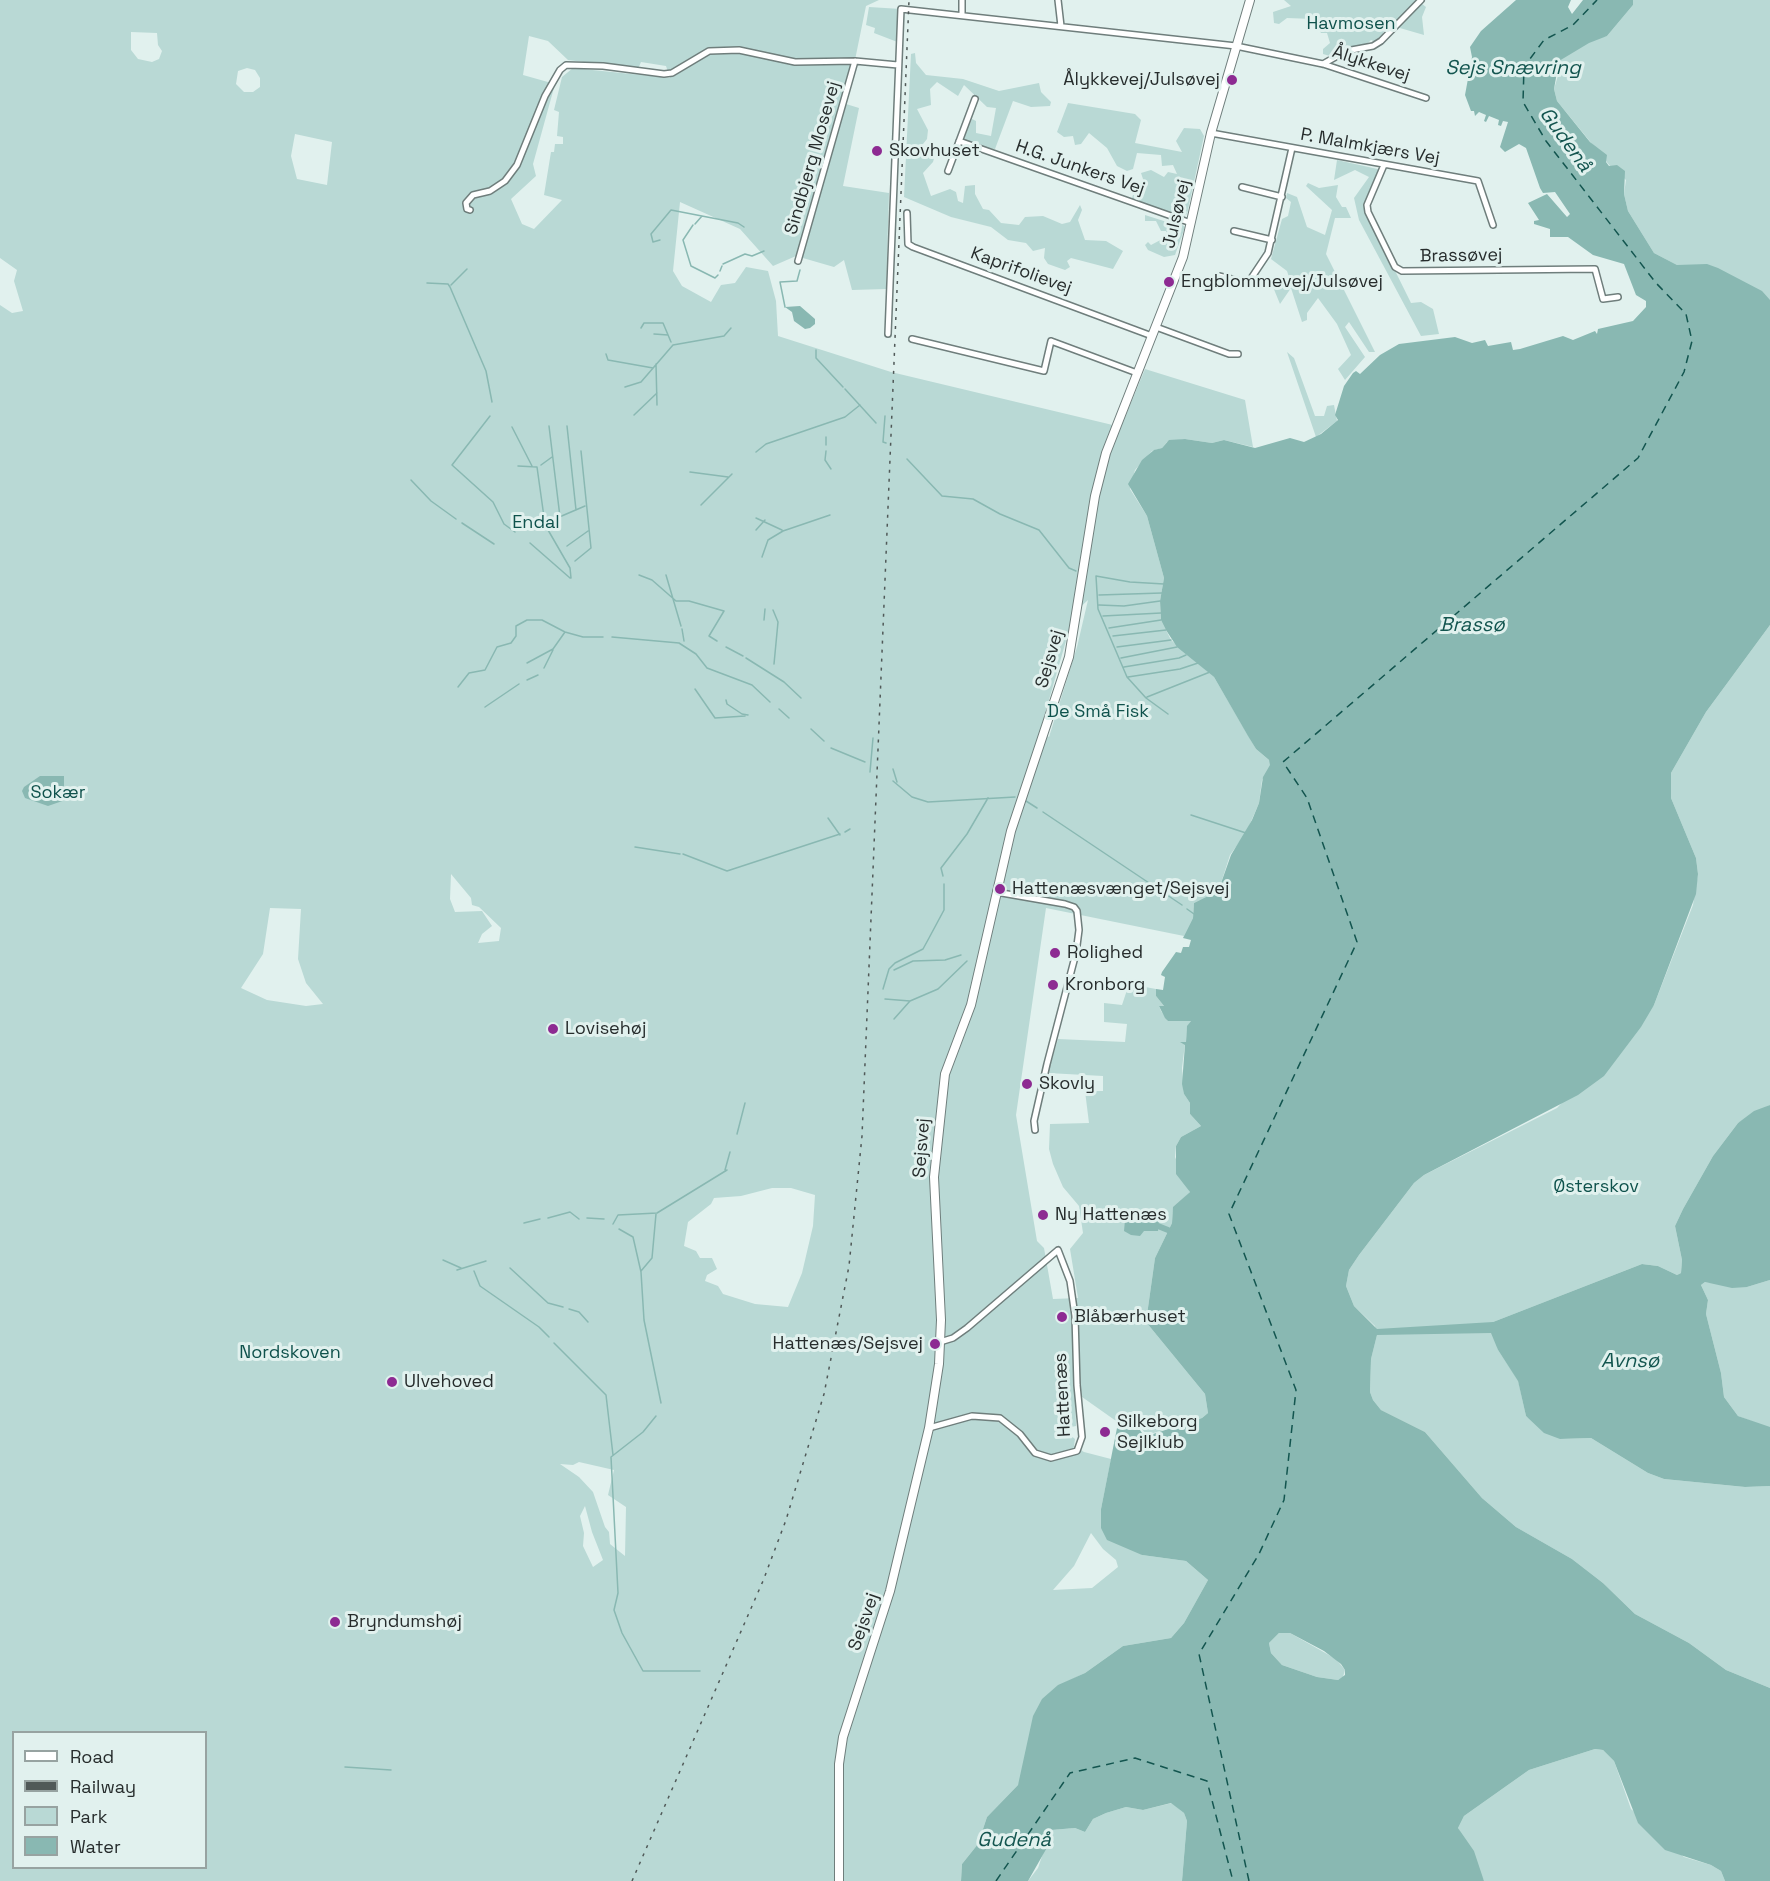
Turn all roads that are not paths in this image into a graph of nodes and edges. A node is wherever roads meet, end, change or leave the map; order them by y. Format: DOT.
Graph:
graph roads {
  1 [pos="962,0"];
  2 [pos="1058,0"];
  3 [pos="1250,0"];
  4 [pos="1421,0"];
  5 [pos="962,15"];
  6 [pos="1061,26"];
  7 [pos="1236,46"];
  8 [pos="855,61"];
  9 [pos="1323,64"];
  10 [pos="898,65"];
  11 [pos="1426,98"];
  12 [pos="975,99"];
  13 [pos="1211,132"];
  14 [pos="959,141"];
  15 [pos="1292,148"];
  16 [pos="1384,165"];
  17 [pos="948,171"];
  18 [pos="1242,187"];
  19 [pos="1281,197"];
  20 [pos="470,210"];
  21 [pos="907,213"];
  22 [pos="1191,224"];
  23 [pos="1493,225"];
  24 [pos="1234,231"];
  25 [pos="1272,240"];
  26 [pos="798,261"];
  27 [pos="1219,276"];
  28 [pos="1618,297"];
  29 [pos="1156,327"];
  30 [pos="888,334"];
  31 [pos="1152,336"];
  32 [pos="912,339"];
  33 [pos="1238,354"];
  34 [pos="1137,373"];
  35 [pos="1115,428"];
  36 [pos="996,892"];
  37 [pos="1035,1130"];
  38 [pos="940,1342"];
  39 [pos="929,1428"];
  40 [pos="839,1881"];
  1 -- 5 [label="street"];
  2 -- 6 [label="street"];
  3 -- 7 [label="street, Julsøvej"];
  4 -- 9 [label="street"];
  5 -- 6 [label="street, Ålykkevej"];
  5 -- 10 [label="street, Ålykkevej"];
  6 -- 7 [label="street, Ålykkevej"];
  7 -- 9 [label="street, Ålykkevej"];
  7 -- 13 [label="street, Julsøvej"];
  8 -- 10 [label="street, Sindbjerg Mosevej"];
  8 -- 20 [label="street, Sindbjerg Mosevej"];
  8 -- 26 [label="street, Sindbjerg Mosevej"];
  9 -- 11 [label="street, Ålykkevej"];
  10 -- 30 [label="street"];
  12 -- 14 [label="street"];
  13 -- 15 [label="street, P. Malmkjærs Vej"];
  13 -- 22 [label="street, Julsøvej"];
  14 -- 17 [label="street"];
  14 -- 22 [label="street, H.G. Junkers Vej"];
  15 -- 16 [label="street, P. Malmkjærs Vej"];
  15 -- 19 [label="street"];
  16 -- 23 [label="street, P. Malmkjærs Vej"];
  16 -- 28 [label="street, Brassøvej"];
  18 -- 19 [label="street"];
  19 -- 25 [label="street"];
  21 -- 31 [label="street, Kaprifolievej"];
  22 -- 29 [label="street, Julsøvej"];
  24 -- 25 [label="street"];
  25 -- 27 [label="street"];
  29 -- 31 [label="street, Julsøvej"];
  29 -- 33 [label="street"];
  31 -- 34 [label="street, Julsøvej"];
  32 -- 34 [label="street"];
  34 -- 35 [label="street, Julsøvej"];
  35 -- 36 [label="street, Sejsvej"];
  36 -- 37 [label="street"];
  36 -- 38 [label="street, Sejsvej"];
  38 -- 39 [label="street, Sejsvej"];
  38 -- 39 [label="street, Hattenæs"];
  39 -- 40 [label="street, Sejsvej"];
}
